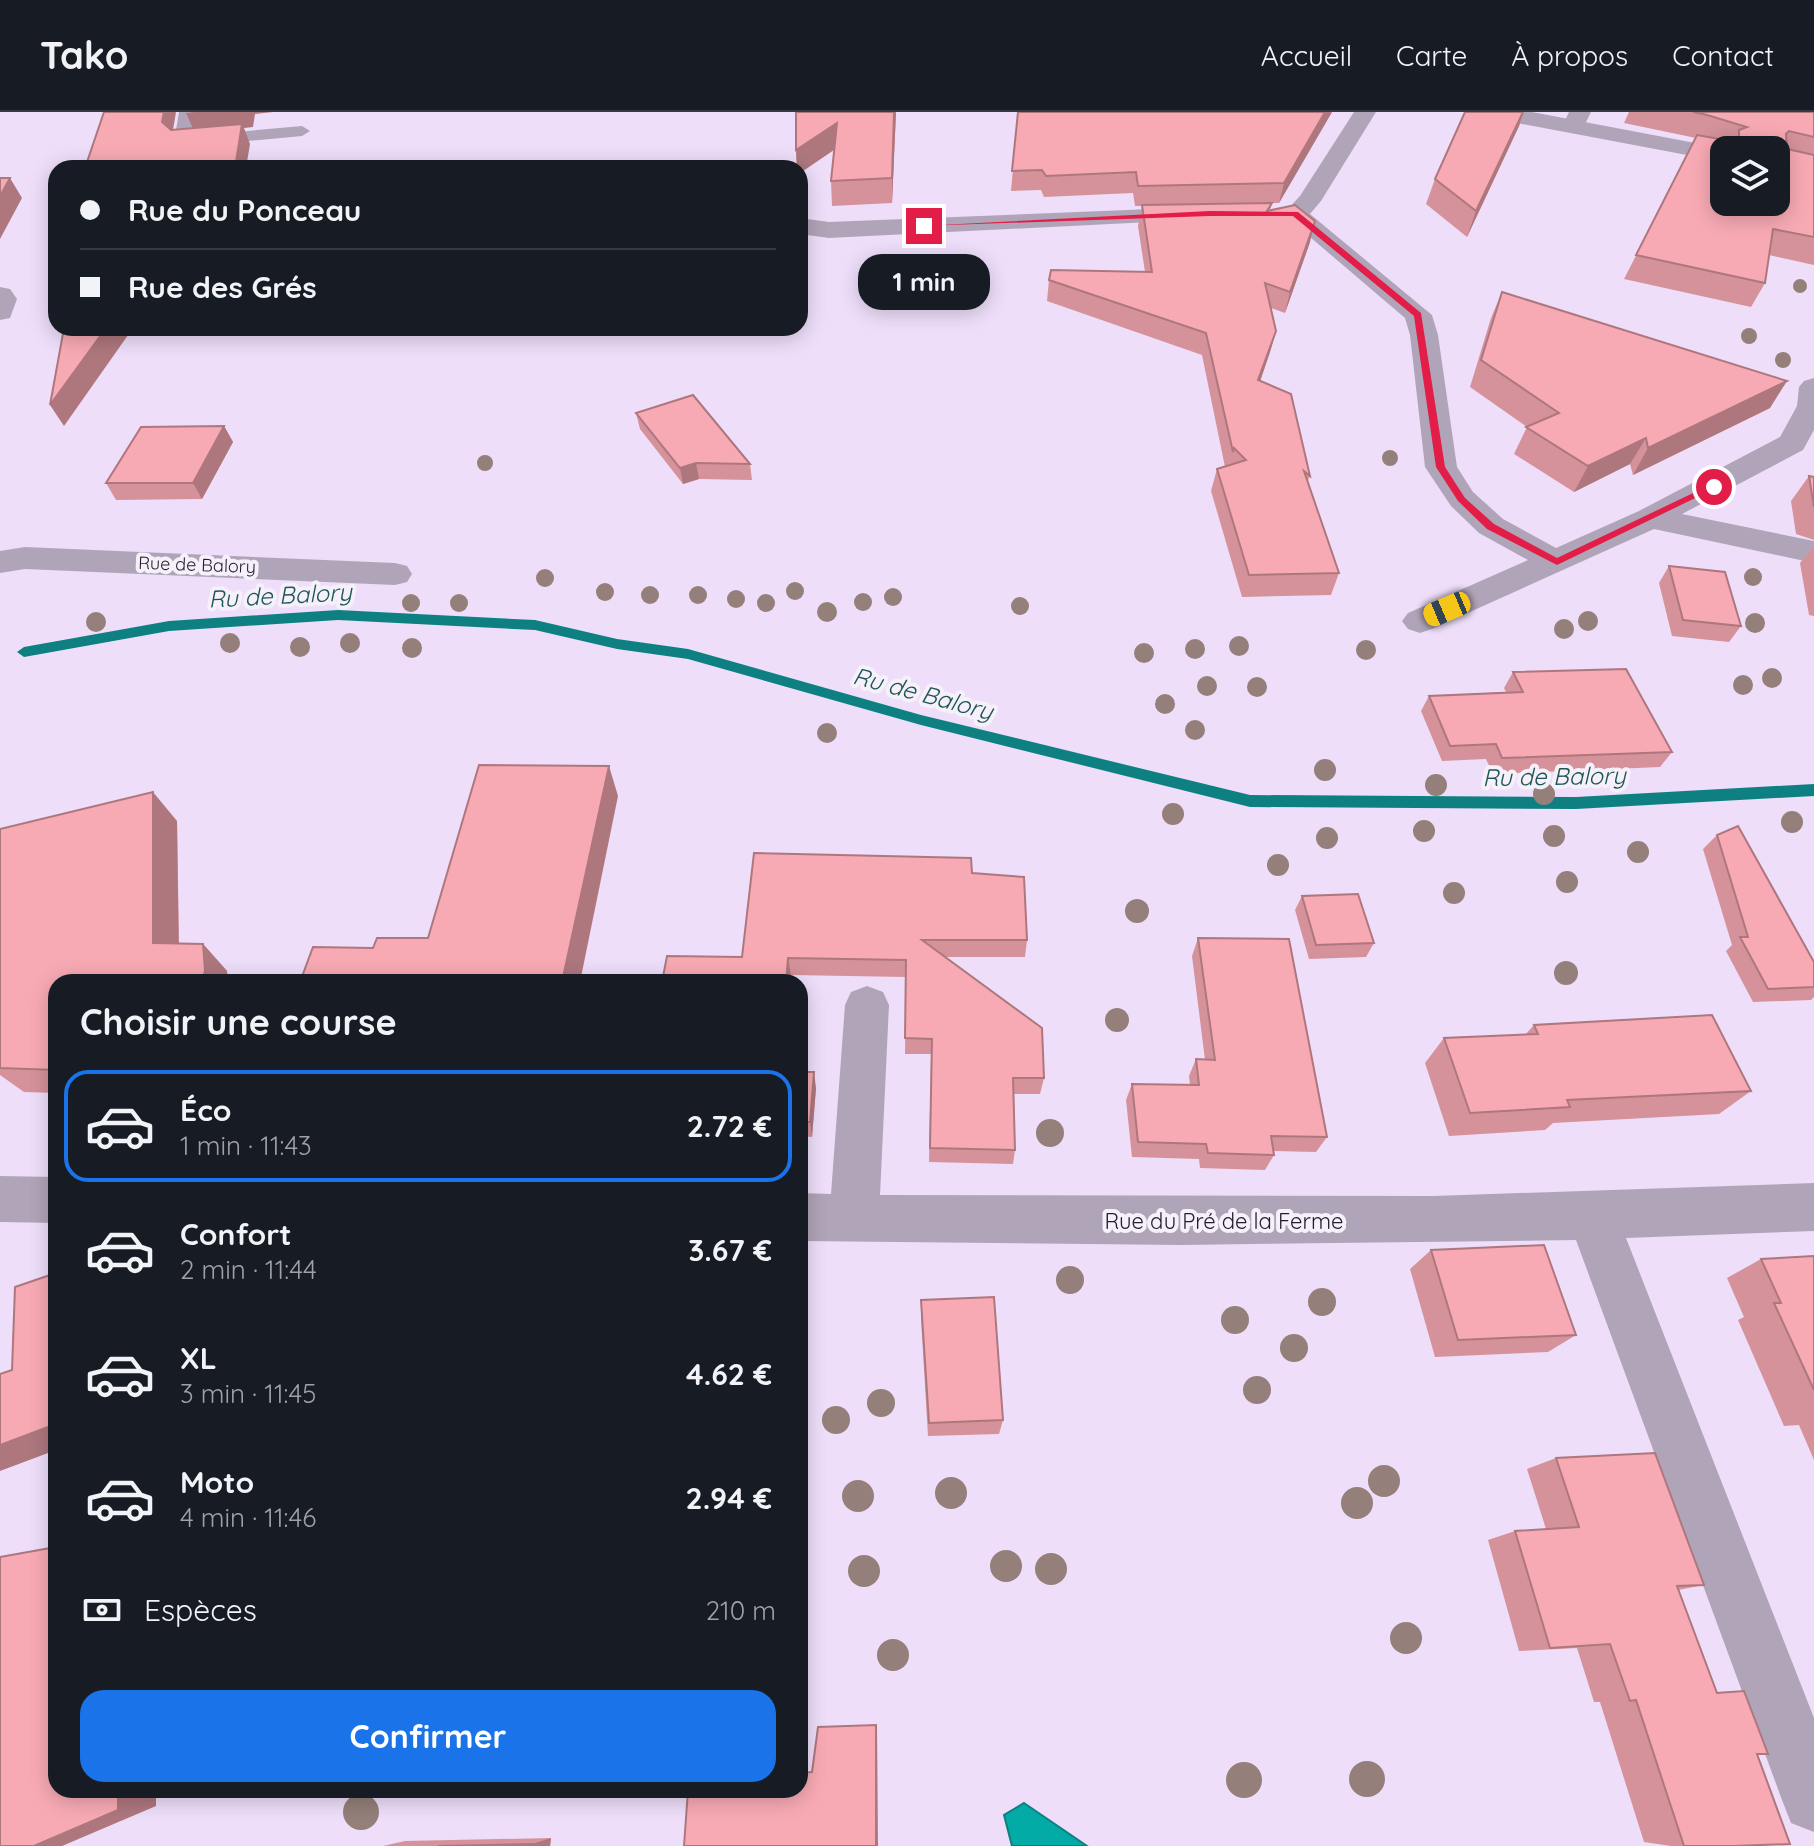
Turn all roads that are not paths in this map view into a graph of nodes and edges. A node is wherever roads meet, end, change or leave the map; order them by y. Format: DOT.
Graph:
graph roads {
  1 [pos="187,112"];
  2 [pos="1365,112"];
  3 [pos="1496,112"];
  4 [pos="1576,120"];
  5 [pos="302,131"];
  6 [pos="1710,152"];
  7 [pos="1224,213"];
  8 [pos="1267,214"];
  9 [pos="1295,214"];
  10 [pos="808,227"];
  11 [pos="0,295"];
  12 [pos="0,312"];
  13 [pos="1814,387"];
  14 [pos="1651,518"];
  15 [pos="1814,552"];
  16 [pos="0,562"];
  17 [pos="1557,562"];
  18 [pos="395,574"];
  19 [pos="1420,621"];
  20 [pos="867,1005"];
  21 [pos="0,1199"];
  22 [pos="48,1200"];
  23 [pos="1814,1207"];
  24 [pos="808,1217"];
  25 [pos="854,1218"];
  26 [pos="1593,1218"];
  27 [pos="1814,1800"];
  1 -- 5 [label="lane"];
  2 -- 9 [label="street"];
  3 -- 4 [label="street"];
  4 -- 6 [label="street"];
  7 -- 10 [label="street"];
  8 -- 9 [label="street"];
  9 -- 17 [label="street"];
  11 -- 12 [label="street"];
  13 -- 14 [label="street"];
  14 -- 15 [label="street"];
  14 -- 17 [label="street"];
  16 -- 18 [label="street, Rue de Balory"];
  17 -- 19 [label="street"];
  20 -- 25 [label="street"];
  21 -- 22 [label="street"];
  23 -- 26 [label="street, Rue du Pré de la Ferme"];
  24 -- 25 [label="street, Rue du Pré de la Ferme"];
  25 -- 26 [label="street, Rue du Pré de la Ferme"];
  26 -- 27 [label="street"];
}
